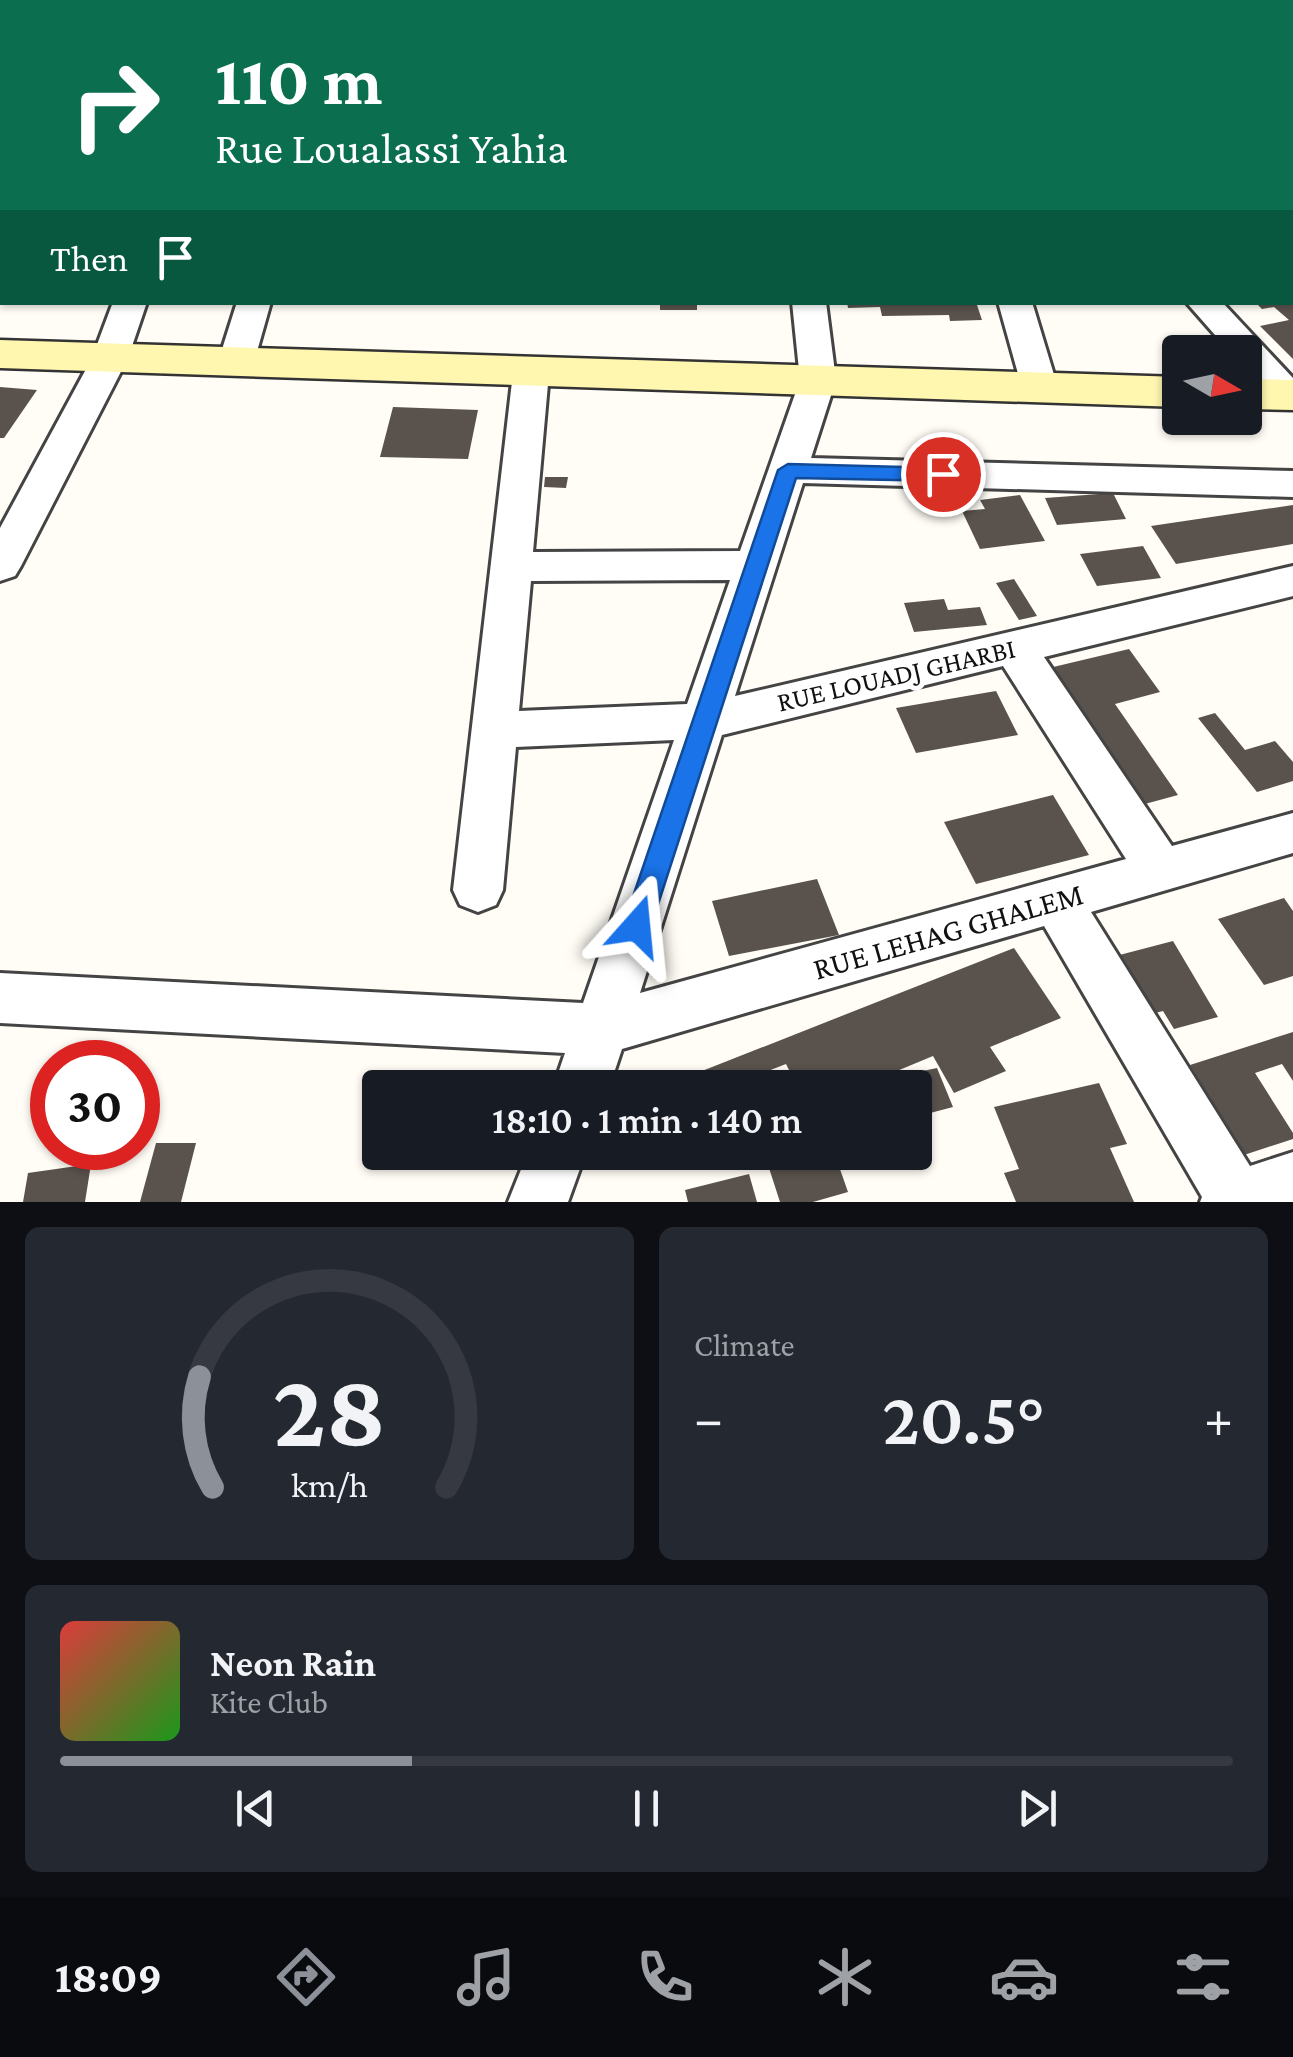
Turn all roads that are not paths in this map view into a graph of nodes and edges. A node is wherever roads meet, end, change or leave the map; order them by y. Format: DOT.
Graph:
graph roads {
  1 [pos="129,305"];
  2 [pos="253,305"];
  3 [pos="810,305"];
  4 [pos="1016,305"];
  5 [pos="1206,305"];
  6 [pos="0,354"];
  7 [pos="110,358"];
  8 [pos="236,362"];
  9 [pos="531,372"];
  10 [pos="818,380"];
  11 [pos="1040,388"];
  12 [pos="1162,391"];
  13 [pos="1280,396"];
  14 [pos="788,470"];
  15 [pos="1293,484"];
  16 [pos="0,566"];
  17 [pos="756,566"];
  18 [pos="510,568"];
  19 [pos="1293,581"];
  20 [pos="1014,647"];
  21 [pos="705,720"];
  22 [pos="494,730"];
  23 [pos="1293,833"];
  24 [pos="1160,870"];
  25 [pos="478,890"];
  26 [pos="1056,900"];
  27 [pos="0,998"];
  28 [pos="602,1029"];
  29 [pos="587,1070"];
  30 [pos="550,1170"];
  31 [pos="1293,1182"];
  32 [pos="1234,1201"];
  33 [pos="538,1202"];
  1 -- 7 [label="street"];
  2 -- 8 [label="street"];
  3 -- 10 [label="street"];
  4 -- 11 [label="street"];
  5 -- 13 [label="street"];
  6 -- 7 [label="main road"];
  7 -- 8 [label="main road"];
  7 -- 16 [label="street"];
  8 -- 9 [label="main road"];
  9 -- 10 [label="main road"];
  9 -- 18 [label="street"];
  10 -- 11 [label="main road"];
  10 -- 14 [label="street"];
  11 -- 12 [label="main road"];
  14 -- 15 [label="street"];
  14 -- 17 [label="street"];
  17 -- 18 [label="street"];
  17 -- 21 [label="street"];
  18 -- 22 [label="street"];
  19 -- 20 [label="street, RUE LOUADJ GHARBI"];
  20 -- 21 [label="street, RUE LOUADJ GHARBI"];
  20 -- 24 [label="street"];
  21 -- 22 [label="street, RUE LOUADJ GHARBI"];
  21 -- 28 [label="street"];
  22 -- 25 [label="street"];
  23 -- 24 [label="street, RUE LEHAG GHALEM"];
  24 -- 26 [label="street, RUE LEHAG GHALEM"];
  26 -- 28 [label="street, RUE LEHAG GHALEM"];
  26 -- 32 [label="street"];
  27 -- 28 [label="street, RUE LEHAG GHALEM"];
  28 -- 29 [label="street"];
  30 -- 33 [label="street"];
  31 -- 32 [label="street"];
}
